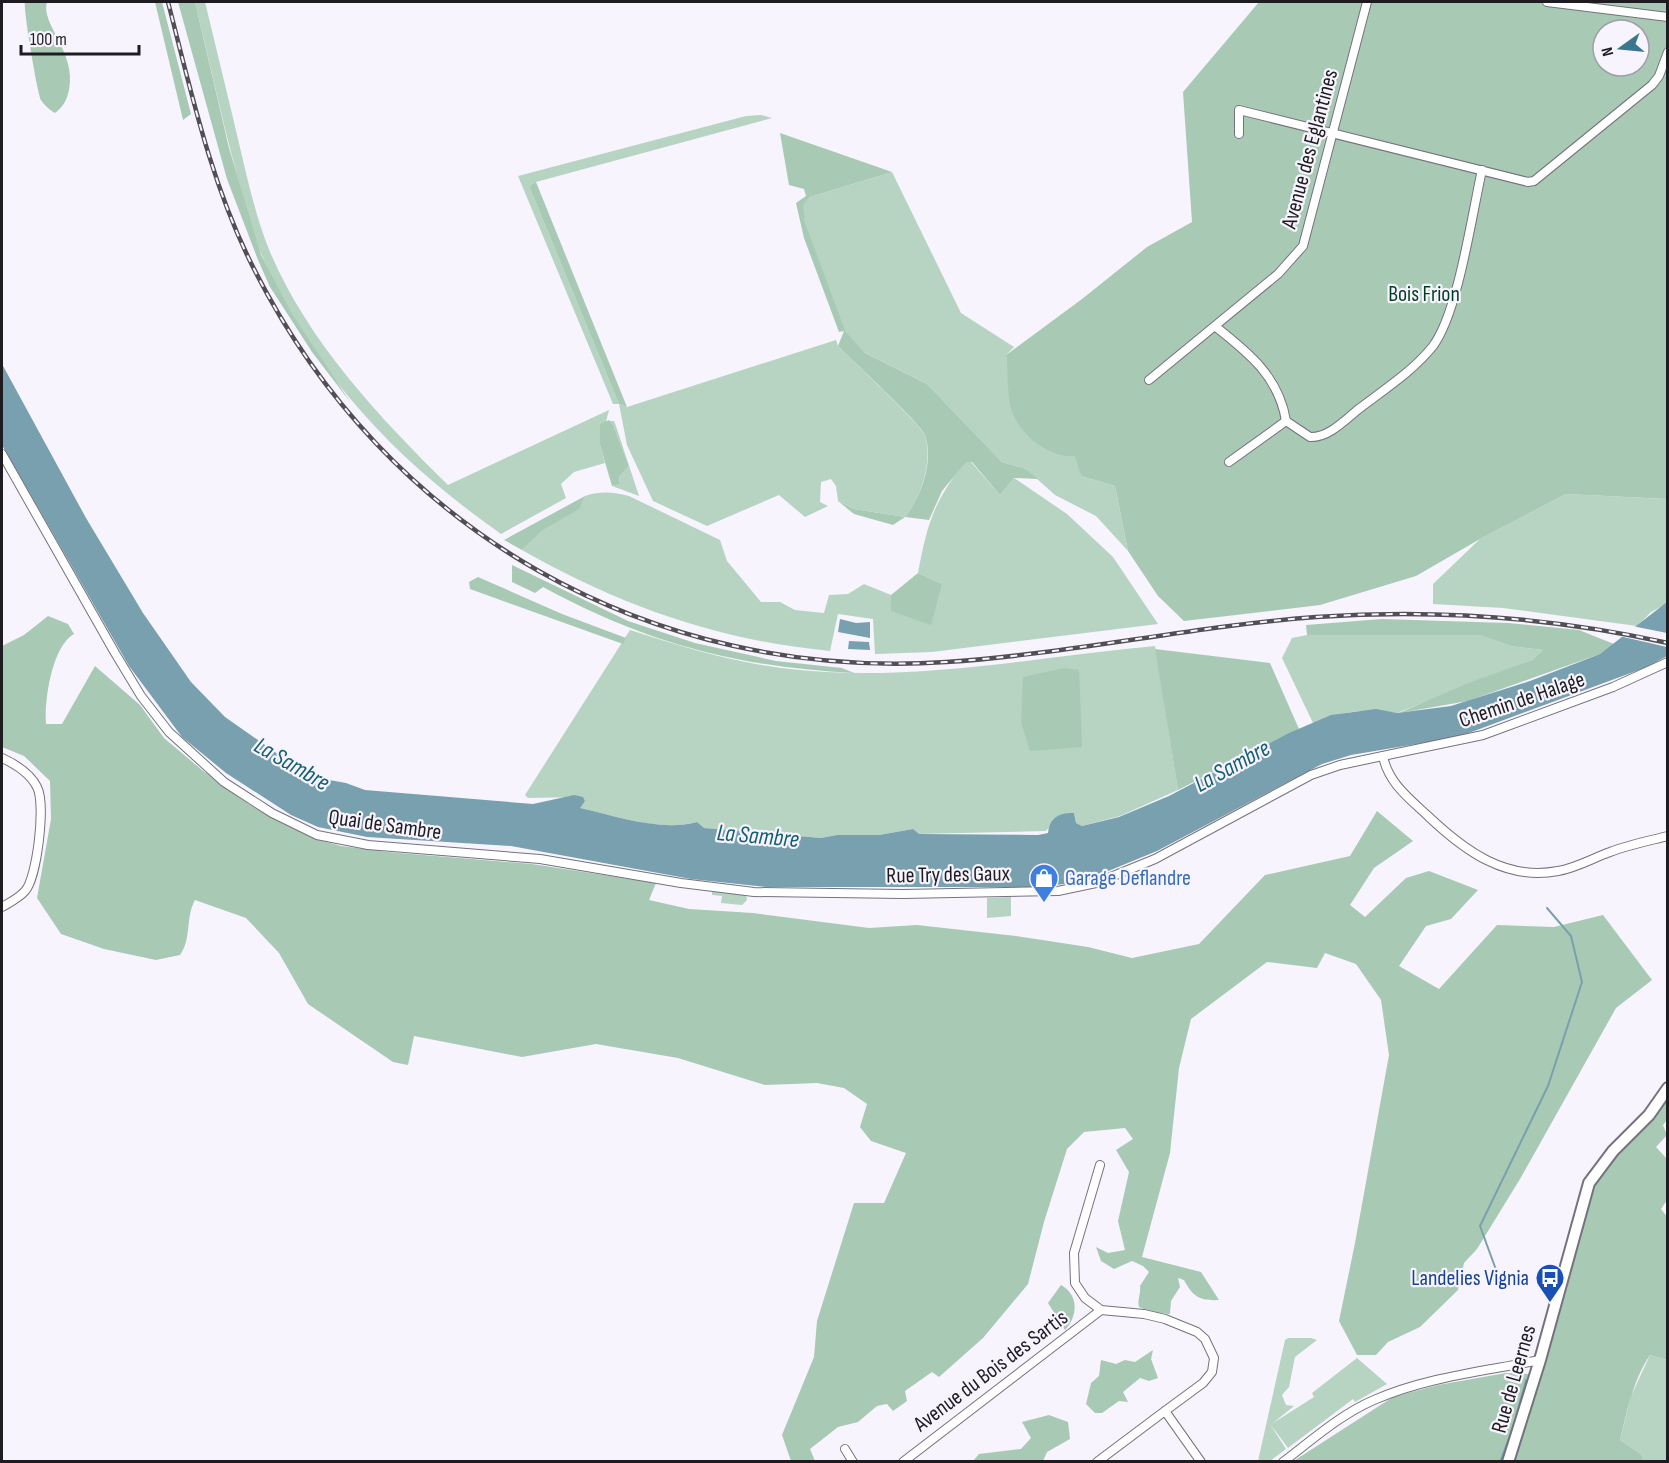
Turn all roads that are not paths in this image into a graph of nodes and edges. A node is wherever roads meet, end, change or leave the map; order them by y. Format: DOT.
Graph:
graph roads {
  1 [pos="1367,2"];
  2 [pos="1546,2"];
  3 [pos="1668,17"];
  4 [pos="1668,52"];
  5 [pos="1334,133"];
  6 [pos="1239,134"];
  7 [pos="1482,170"];
  8 [pos="1216,327"];
  9 [pos="1149,380"];
  10 [pos="1286,421"];
  11 [pos="2,454"];
  12 [pos="1229,462"];
  13 [pos="1668,662"];
  14 [pos="1383,756"];
  15 [pos="2,758"];
  16 [pos="1668,836"];
  17 [pos="700,886"];
  18 [pos="2,907"];
  19 [pos="1668,1088"];
  20 [pos="1100,1165"];
  21 [pos="1101,1310"];
  22 [pos="1540,1360"];
  23 [pos="1165,1411"];
  24 [pos="845,1449"];
  25 [pos="853,1461"];
  26 [pos="903,1461"];
  27 [pos="1097,1461"];
  28 [pos="1202,1461"];
  29 [pos="1283,1461"];
  30 [pos="1509,1461"];
  1 -- 5 [label="street, Avenue des Eglantines"];
  2 -- 3 [label="street"];
  4 -- 7 [label="street"];
  5 -- 6 [label="street"];
  5 -- 7 [label="street"];
  5 -- 8 [label="street, Avenue des Eglantines"];
  7 -- 10 [label="street"];
  8 -- 9 [label="street, Avenue des Eglantines"];
  8 -- 10 [label="street"];
  10 -- 12 [label="street"];
  11 -- 17 [label="street, Quai de Sambre"];
  13 -- 14 [label="street, Chemin de Halage"];
  14 -- 16 [label="street"];
  14 -- 17 [label="street, Rue Try des Gaux"];
  15 -- 18 [label="street"];
  19 -- 22 [label="street, Rue de Leernes"];
  20 -- 21 [label="street, Avenue du Bois des Sartis"];
  21 -- 23 [label="street, Avenue du Bois des Sartis"];
  21 -- 26 [label="street, Avenue du Bois des Sartis"];
  22 -- 29 [label="street"];
  22 -- 30 [label="street, Rue de Leernes"];
  23 -- 27 [label="street, Avenue du Bois des Sartis"];
  23 -- 28 [label="street"];
  24 -- 25 [label="street"];
}
